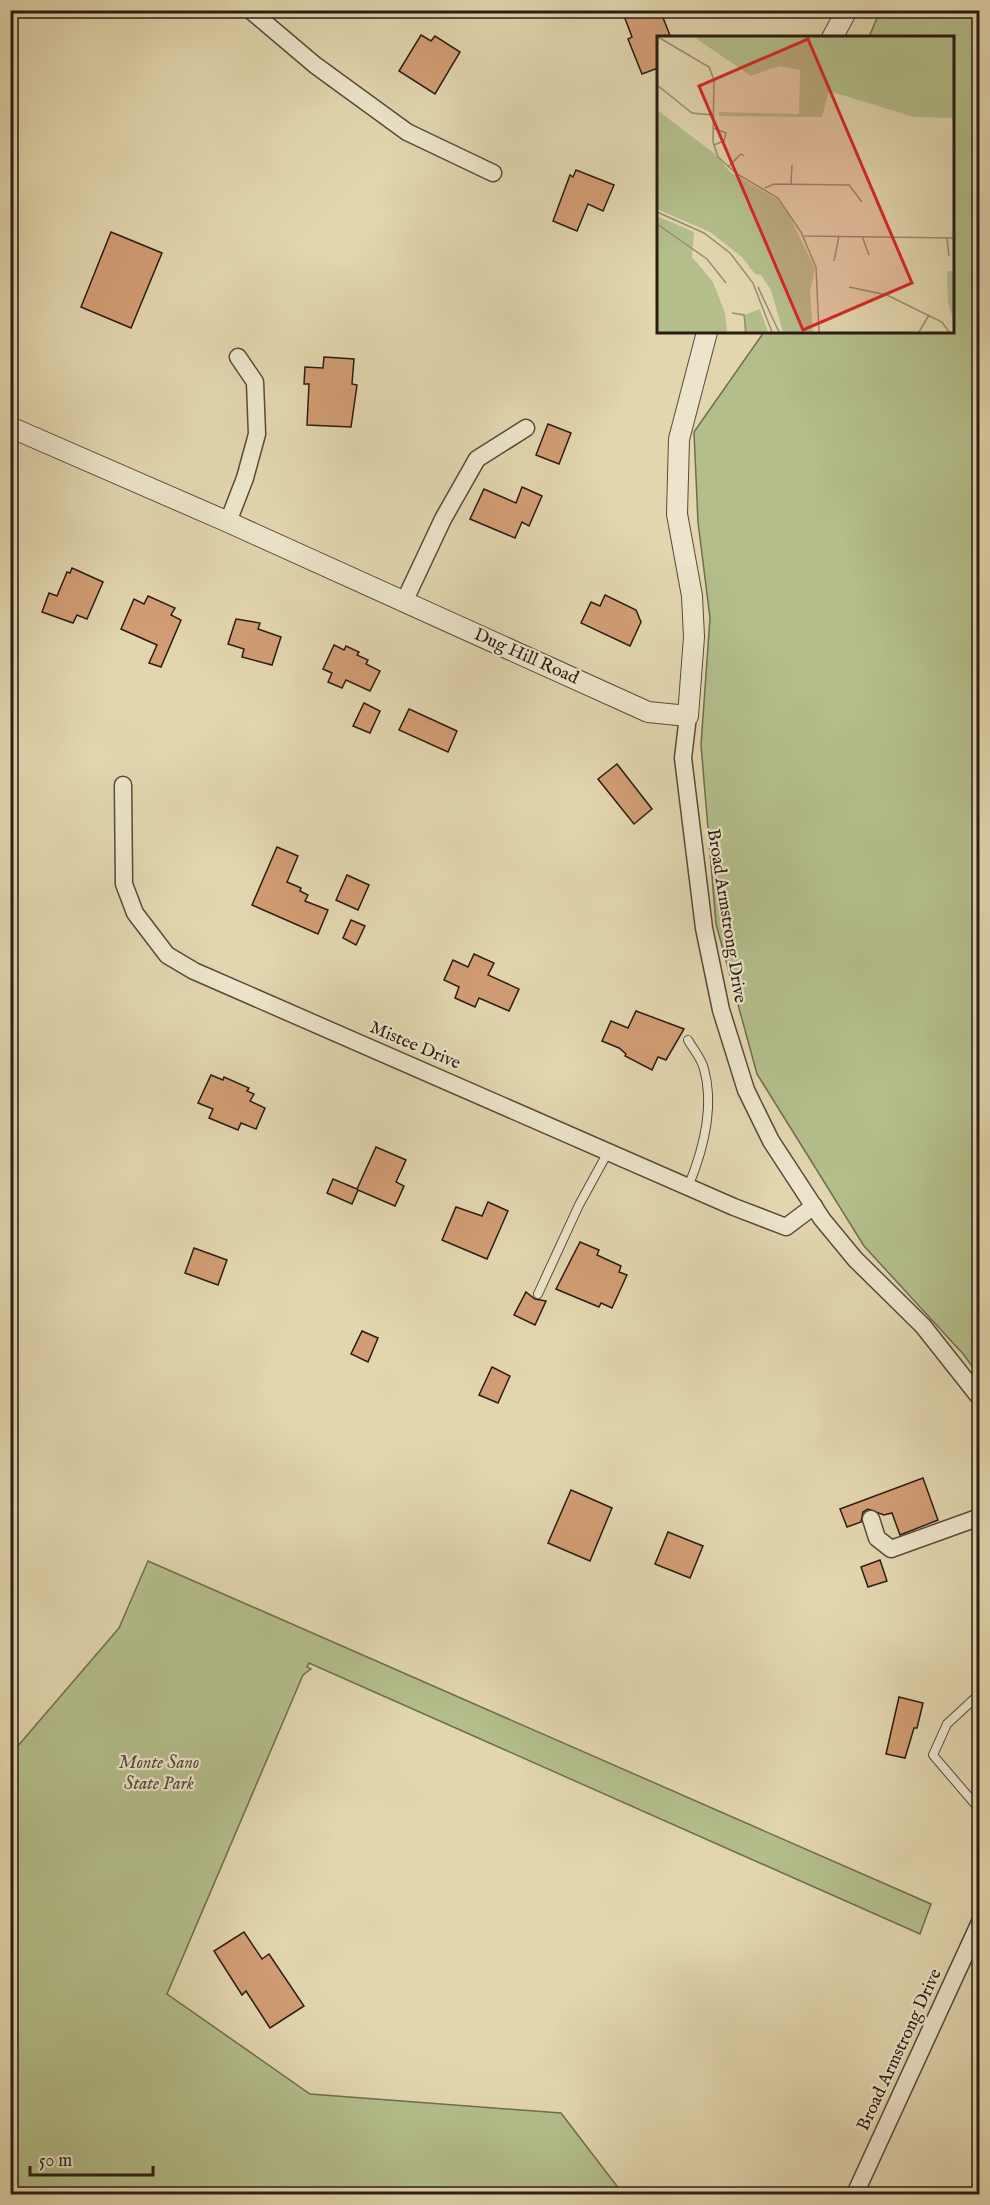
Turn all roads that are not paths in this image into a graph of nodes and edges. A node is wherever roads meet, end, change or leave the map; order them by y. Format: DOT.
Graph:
graph roads {
  1 [pos="250,10"];
  2 [pos="832,10"];
  3 [pos="847,10"];
  4 [pos="823,36"];
  5 [pos="833,36"];
  6 [pos="493,173"];
  7 [pos="706,333"];
  8 [pos="238,357"];
  9 [pos="10,427"];
  10 [pos="526,428"];
  11 [pos="228,522"];
  12 [pos="404,602"];
  13 [pos="688,717"];
  14 [pos="123,785"];
  15 [pos="688,1040"];
  16 [pos="608,1152"];
  17 [pos="688,1187"];
  18 [pos="814,1206"];
  19 [pos="538,1294"];
  20 [pos="980,1398"];
  21 [pos="980,1517"];
  22 [pos="872,1519"];
  23 [pos="980,1699"];
  24 [pos="980,1810"];
  25 [pos="978,1930"];
  26 [pos="855,2194"];
  1 -- 6 [label="street"];
  2 -- 4 [label="street"];
  3 -- 5 [label="street"];
  7 -- 13 [label="street"];
  8 -- 11 [label="street"];
  9 -- 11 [label="street, Dug Hill Road"];
  10 -- 12 [label="street"];
  11 -- 12 [label="street, Dug Hill Road"];
  12 -- 13 [label="street, Dug Hill Road"];
  13 -- 18 [label="street, Broad Armstrong Drive"];
  14 -- 16 [label="street, Mistee Drive"];
  15 -- 17 [label="lane"];
  16 -- 17 [label="street, Mistee Drive"];
  16 -- 19 [label="lane"];
  17 -- 18 [label="street, Mistee Drive"];
  18 -- 20 [label="street, Broad Armstrong Drive"];
  21 -- 22 [label="street"];
  23 -- 24 [label="lane"];
  25 -- 26 [label="street, Broad Armstrong Drive"];
}
